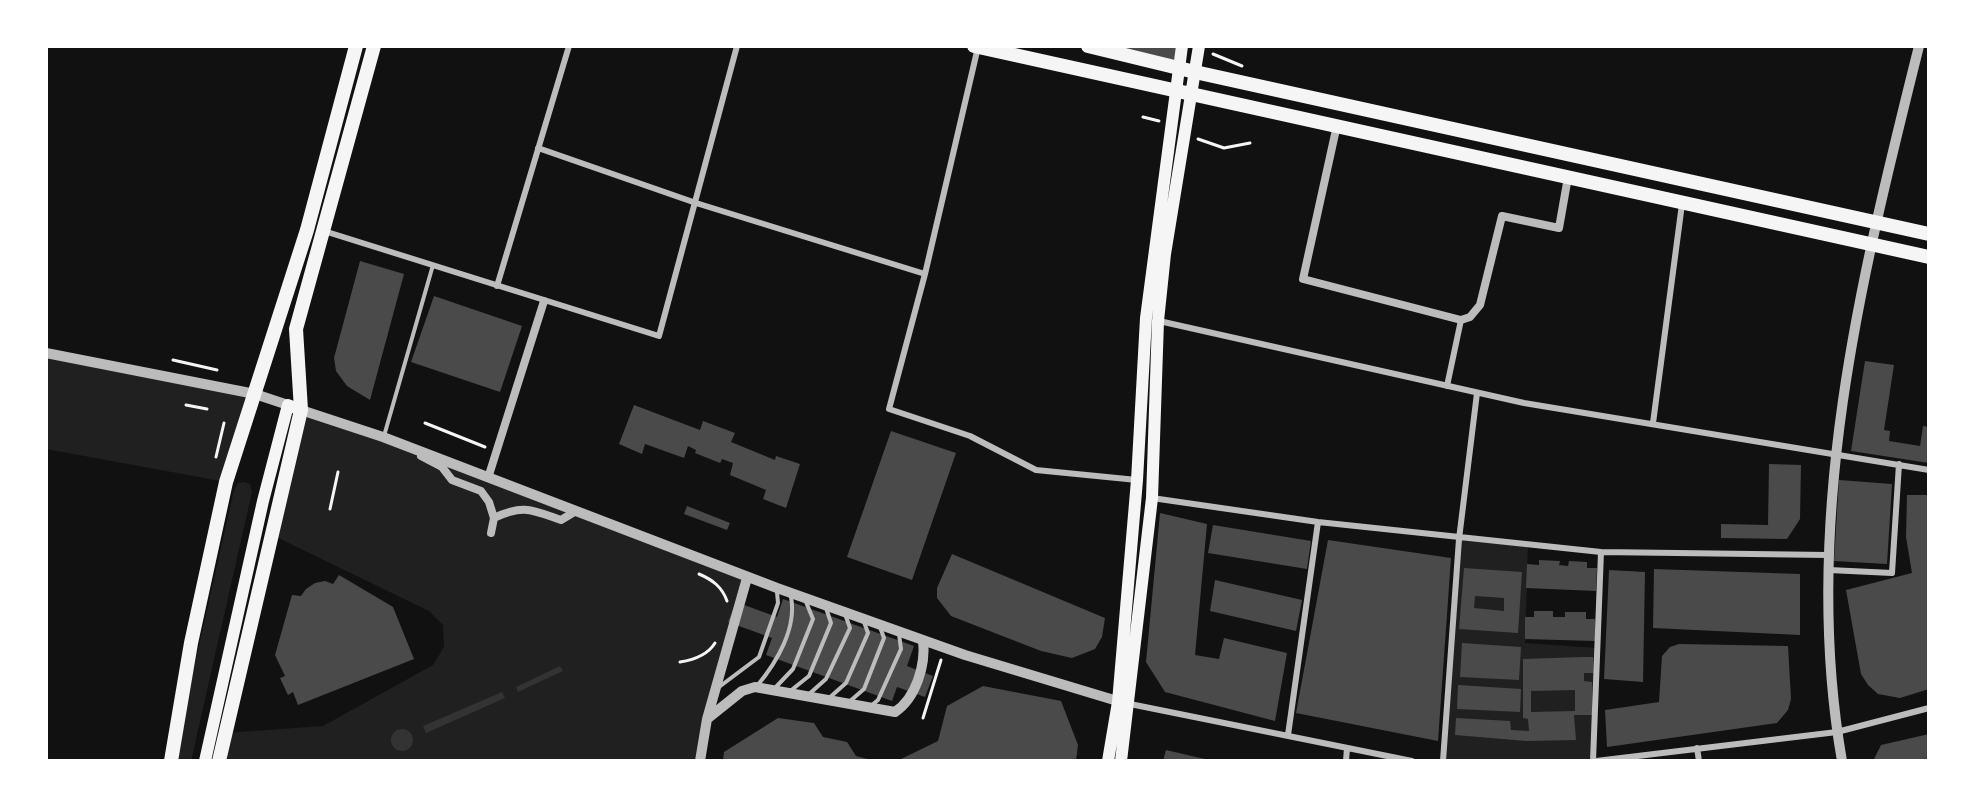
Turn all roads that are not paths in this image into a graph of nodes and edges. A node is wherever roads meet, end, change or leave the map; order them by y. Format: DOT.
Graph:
graph roads {
  1 [pos="356,46"];
  2 [pos="374,46"];
  3 [pos="569,46"];
  4 [pos="737,46"];
  5 [pos="976,46"];
  6 [pos="1088,46"];
  7 [pos="1182,46"];
  8 [pos="1199,46"];
  9 [pos="1919,46"];
  10 [pos="1187,70"];
  11 [pos="1184,92"];
  12 [pos="1337,125"];
  13 [pos="538,148"];
  14 [pos="1568,177"];
  15 [pos="1682,200"];
  16 [pos="696,203"];
  17 [pos="1875,222"];
  18 [pos="324,231"];
  19 [pos="1929,234"];
  20 [pos="1872,244"];
  21 [pos="1929,257"];
  22 [pos="433,265"];
  23 [pos="925,274"];
  24 [pos="497,286"];
  25 [pos="544,301"];
  26 [pos="1152,320"];
  27 [pos="1461,320"];
  28 [pos="46,353"];
  29 [pos="1447,386"];
  30 [pos="1477,393"];
  31 [pos="255,394"];
  32 [pos="294,407"];
  33 [pos="1653,423"];
  34 [pos="383,437"];
  35 [pos="396,442"];
  36 [pos="1834,453"];
  37 [pos="1899,464"];
  38 [pos="1929,470"];
  39 [pos="488,478"];
  40 [pos="1137,480"];
  41 [pos="1152,498"];
  42 [pos="576,511"];
  43 [pos="494,518"];
  44 [pos="1318,522"];
  45 [pos="491,533"];
  46 [pos="1459,539"];
  47 [pos="1601,552"];
  48 [pos="1828,555"];
  49 [pos="1828,570"];
  50 [pos="747,578"];
  51 [pos="777,588"];
  52 [pos="790,593"];
  53 [pos="804,598"];
  54 [pos="825,605"];
  55 [pos="844,612"];
  56 [pos="863,618"];
  57 [pos="879,624"];
  58 [pos="898,631"];
  59 [pos="923,640"];
  60 [pos="755,687"];
  61 [pos="717,689"];
  62 [pos="772,690"];
  63 [pos="787,693"];
  64 [pos="806,697"];
  65 [pos="826,701"];
  66 [pos="1124,703"];
  67 [pos="847,704"];
  68 [pos="1929,708"];
  69 [pos="867,709"];
  70 [pos="707,719"];
  71 [pos="1837,732"];
  72 [pos="1288,735"];
  73 [pos="1347,748"];
  74 [pos="1697,748"];
  75 [pos="171,761"];
  76 [pos="205,761"];
  77 [pos="219,761"];
  78 [pos="700,761"];
  79 [pos="1108,761"];
  80 [pos="1121,761"];
  81 [pos="1346,761"];
  82 [pos="1412,761"];
  83 [pos="1443,761"];
  84 [pos="1594,761"];
  85 [pos="1699,761"];
  86 [pos="1842,761"];
  1 -- 31 [label="main road"];
  2 -- 18 [label="main road"];
  3 -- 13 [label="street"];
  4 -- 16 [label="street"];
  5 -- 11 [label="main road"];
  5 -- 23 [label="street"];
  6 -- 10 [label="main road"];
  7 -- 10 [label="main road"];
  8 -- 10 [label="main road"];
  9 -- 17 [label="street"];
  10 -- 11 [label="main road"];
  10 -- 17 [label="main road"];
  11 -- 12 [label="main road"];
  11 -- 26 [label="main road"];
  12 -- 14 [label="main road"];
  12 -- 27 [label="street"];
  13 -- 16 [label="street"];
  13 -- 24 [label="street"];
  14 -- 15 [label="main road"];
  14 -- 27 [label="street"];
  15 -- 20 [label="main road"];
  15 -- 33 [label="street"];
  16 -- 23 [label="street"];
  16 -- 25 [label="street"];
  17 -- 19 [label="main road"];
  17 -- 20 [label="street"];
  18 -- 22 [label="street"];
  18 -- 32 [label="main road"];
  20 -- 21 [label="main road"];
  20 -- 36 [label="street"];
  22 -- 24 [label="street"];
  22 -- 34 [label="lane"];
  23 -- 40 [label="street"];
  24 -- 25 [label="street"];
  25 -- 39 [label="street"];
  26 -- 29 [label="street"];
  26 -- 40 [label="main road"];
  26 -- 41 [label="main road"];
  27 -- 29 [label="street"];
  28 -- 31 [label="street"];
  29 -- 30 [label="street"];
  30 -- 33 [label="street"];
  30 -- 46 [label="street"];
  31 -- 32 [label="street"];
  31 -- 75 [label="main road"];
  32 -- 34 [label="street"];
  32 -- 76 [label="main road"];
  32 -- 77 [label="main road"];
  33 -- 36 [label="street"];
  34 -- 35 [label="street"];
  35 -- 39 [label="street"];
  35 -- 43 [label="street"];
  36 -- 37 [label="street"];
  36 -- 48 [label="street"];
  37 -- 38 [label="street"];
  37 -- 49 [label="street"];
  39 -- 42 [label="street"];
  40 -- 66 [label="main road"];
  41 -- 44 [label="street"];
  41 -- 66 [label="main road"];
  42 -- 43 [label="street"];
  42 -- 50 [label="street"];
  43 -- 45 [label="street"];
  44 -- 46 [label="street"];
  44 -- 72 [label="street"];
  46 -- 47 [label="street"];
  46 -- 83 [label="street"];
  47 -- 48 [label="street"];
  47 -- 84 [label="street"];
  48 -- 49 [label="street"];
  49 -- 71 [label="street"];
  50 -- 51 [label="street"];
  50 -- 61 [label="street"];
  51 -- 52 [label="street"];
  51 -- 61 [label="lane"];
  52 -- 53 [label="street"];
  52 -- 60 [label="lane"];
  53 -- 54 [label="street"];
  53 -- 62 [label="lane"];
  54 -- 55 [label="street"];
  54 -- 63 [label="lane"];
  55 -- 56 [label="street"];
  55 -- 64 [label="lane"];
  56 -- 57 [label="street"];
  56 -- 65 [label="lane"];
  57 -- 58 [label="street"];
  57 -- 67 [label="lane"];
  58 -- 59 [label="street"];
  58 -- 69 [label="lane"];
  59 -- 66 [label="street"];
  59 -- 69 [label="street"];
  60 -- 62 [label="street"];
  60 -- 70 [label="street"];
  61 -- 70 [label="street"];
  62 -- 63 [label="street"];
  63 -- 64 [label="street"];
  64 -- 65 [label="street"];
  65 -- 67 [label="street"];
  66 -- 72 [label="street"];
  66 -- 79 [label="main road"];
  66 -- 80 [label="main road"];
  67 -- 69 [label="street"];
  68 -- 71 [label="street"];
  70 -- 78 [label="street"];
  71 -- 74 [label="street"];
  71 -- 86 [label="street"];
  72 -- 73 [label="street"];
  73 -- 81 [label="street"];
  73 -- 82 [label="street"];
  74 -- 84 [label="street"];
  74 -- 85 [label="street"];
}
